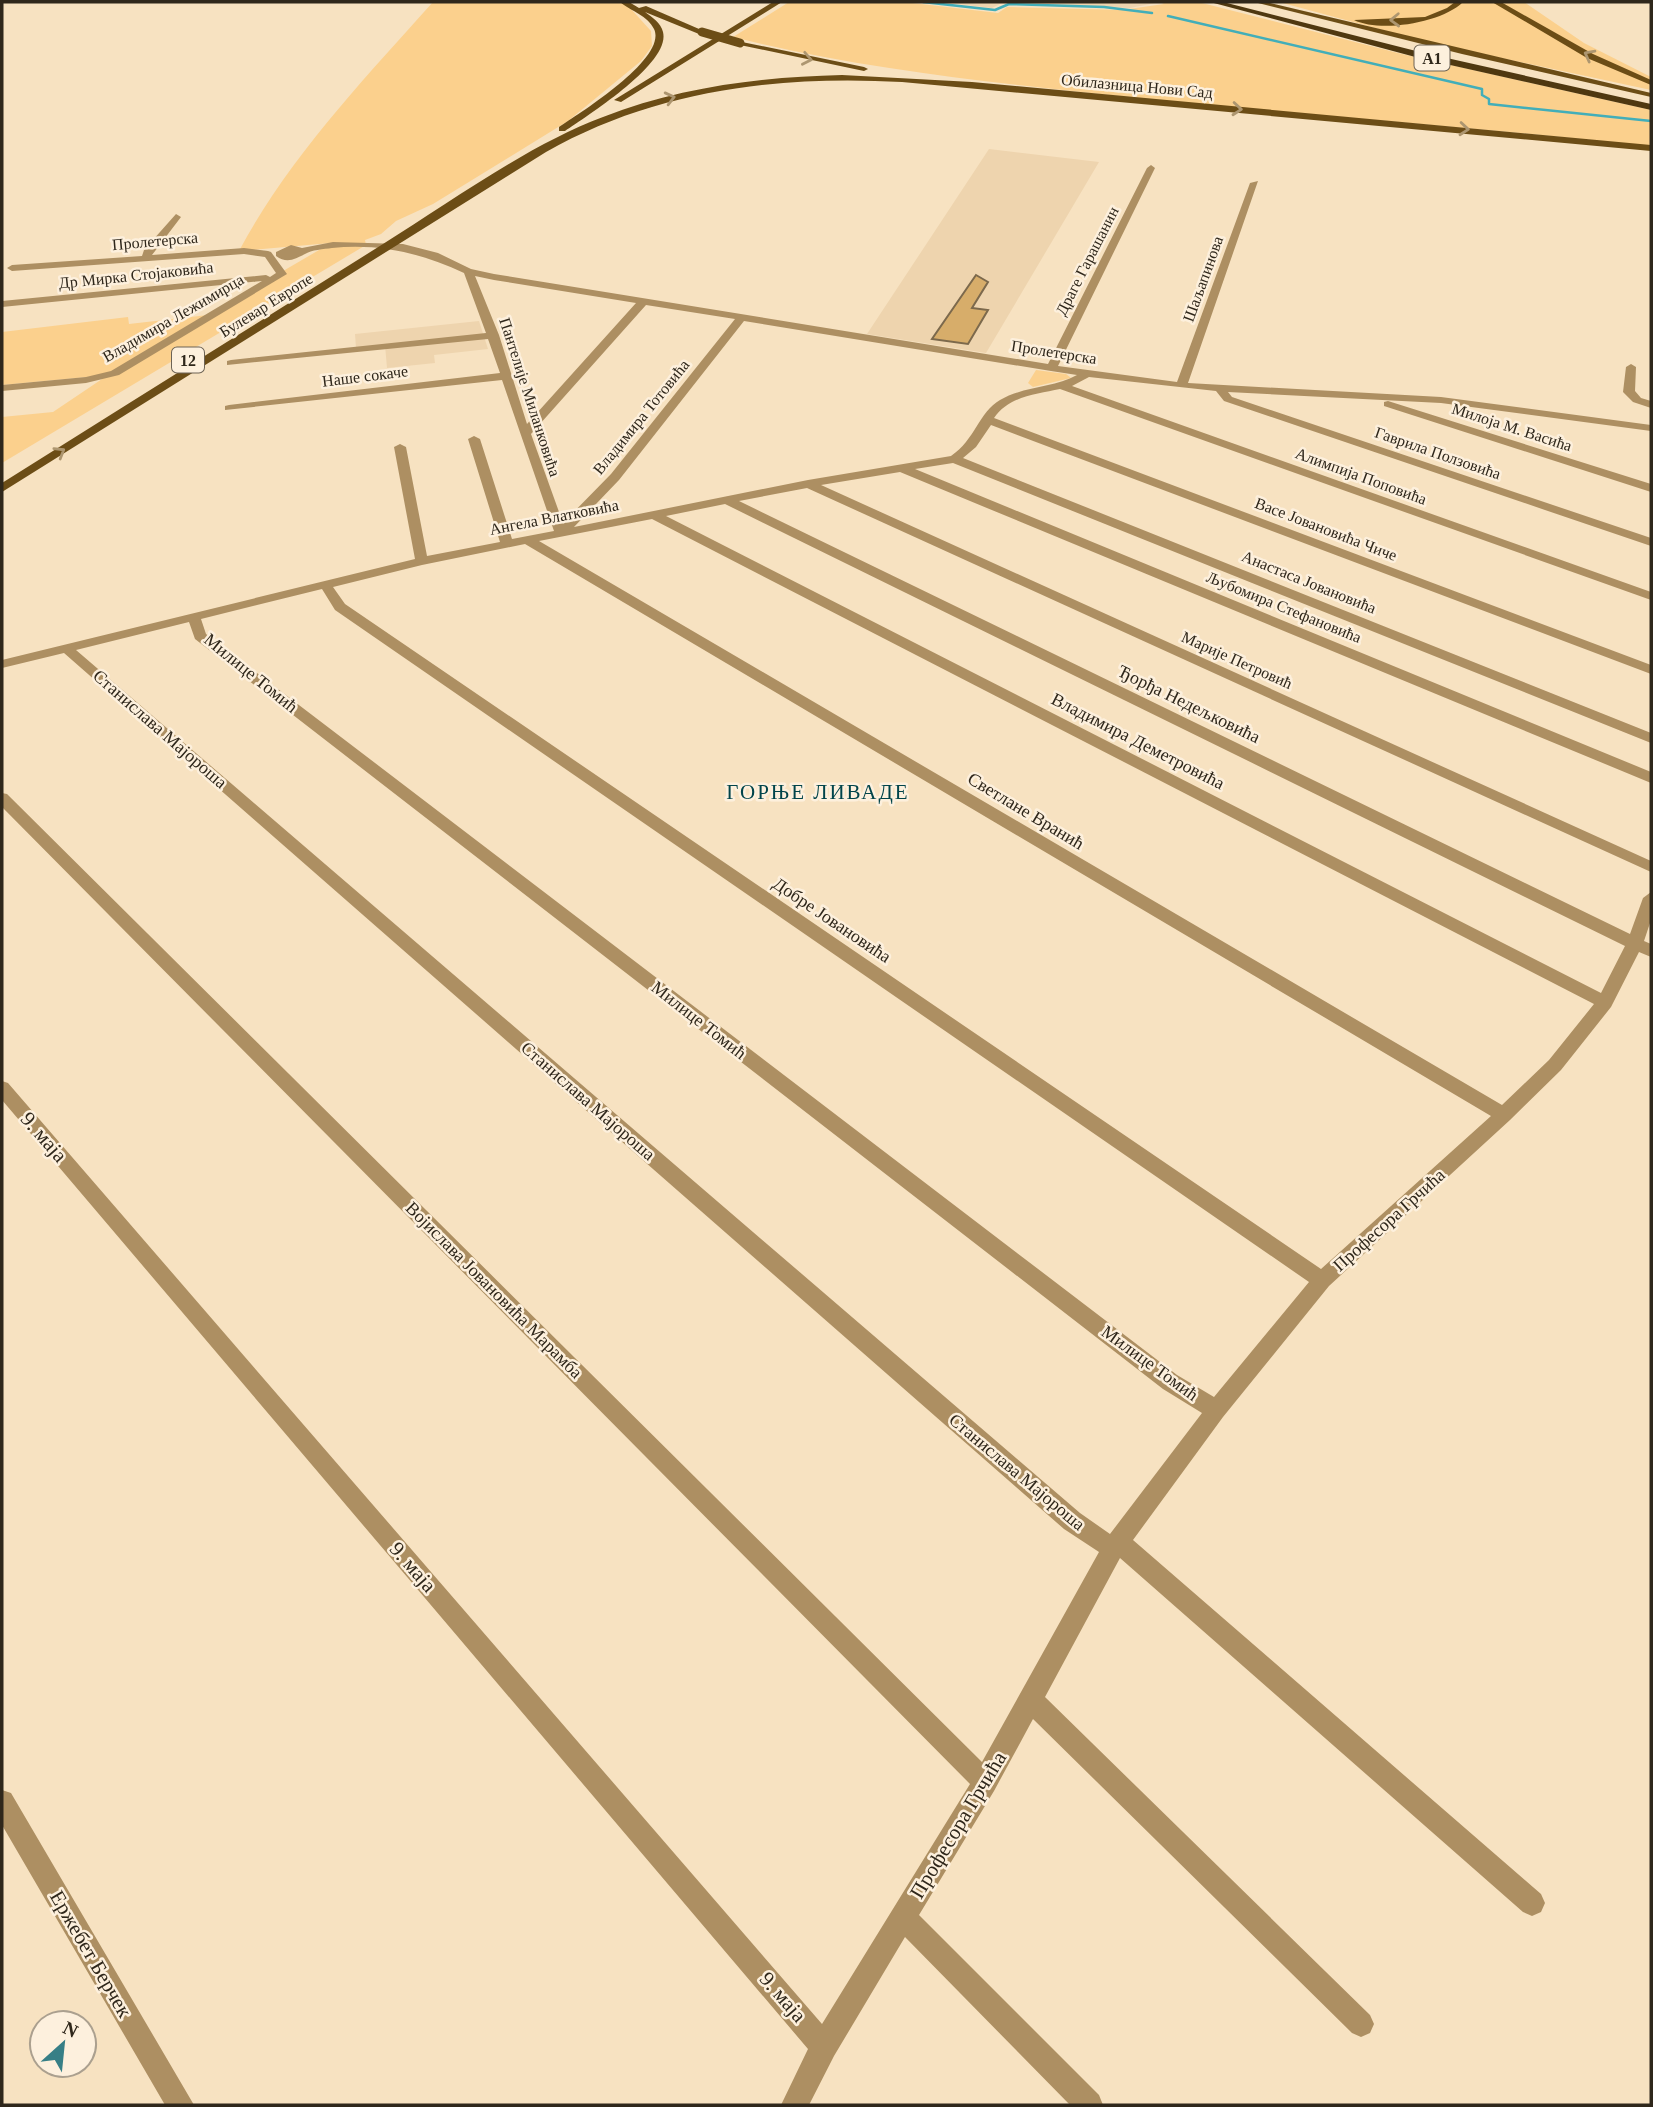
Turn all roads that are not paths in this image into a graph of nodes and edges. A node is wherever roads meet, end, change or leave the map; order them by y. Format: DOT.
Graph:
graph roads {
  1 [pos="624,2"];
  2 [pos="631,2"];
  3 [pos="778,2"];
  4 [pos="1213,2"];
  5 [pos="1234,2"];
  6 [pos="1258,2"];
  7 [pos="1459,2"];
  8 [pos="1496,2"];
  9 [pos="1286,9"];
  10 [pos="1651,83"];
  11 [pos="982,85"];
  12 [pos="1651,94"];
  13 [pos="1651,101"];
  14 [pos="1651,107"];
  15 [pos="543,146"];
  16 [pos="1651,148"];
  17 [pos="1151,168"];
  18 [pos="1255,183"];
  19 [pos="176,218"];
  20 [pos="373,244"];
  21 [pos="386,247"];
  22 [pos="307,250"];
  23 [pos="268,254"];
  24 [pos="147,258"];
  25 [pos="12,268"];
  26 [pos="463,268"];
  27 [pos="278,276"];
  28 [pos="643,301"];
  29 [pos="2,304"];
  30 [pos="742,317"];
  31 [pos="494,335"];
  32 [pos="231,363"];
  33 [pos="1051,368"];
  34 [pos="1631,368"];
  35 [pos="1087,374"];
  36 [pos="505,376"];
  37 [pos="1060,385"];
  38 [pos="1181,386"];
  39 [pos="2,388"];
  40 [pos="1219,388"];
  41 [pos="1364,397"];
  42 [pos="1651,405"];
  43 [pos="229,408"];
  44 [pos="989,420"];
  45 [pos="1651,428"];
  46 [pos="526,432"];
  47 [pos="474,439"];
  48 [pos="400,447"];
  49 [pos="954,458"];
  50 [pos="904,469"];
  51 [pos="2,474"];
  52 [pos="808,484"];
  53 [pos="2,488"];
  54 [pos="1651,488"];
  55 [pos="726,500"];
  56 [pos="654,515"];
  57 [pos="561,533"];
  58 [pos="529,541"];
  59 [pos="1651,542"];
  60 [pos="507,544"];
  61 [pos="422,561"];
  62 [pos="326,586"];
  63 [pos="1651,596"];
  64 [pos="194,618"];
  65 [pos="66,648"];
  66 [pos="2,664"];
  67 [pos="1651,670"];
  68 [pos="1651,738"];
  69 [pos="1651,778"];
  70 [pos="2,798"];
  71 [pos="1651,867"];
  72 [pos="1651,898"];
  73 [pos="1643,947"];
  74 [pos="1605,1002"];
  75 [pos="2,1088"];
  76 [pos="1504,1115"];
  77 [pos="1322,1280"];
  78 [pos="1216,1410"];
  79 [pos="1116,1546"];
  80 [pos="1031,1700"];
  81 [pos="985,1782"];
  82 [pos="2,1802"];
  83 [pos="1532,1903"];
  84 [pos="903,1917"];
  85 [pos="1361,2024"];
  86 [pos="824,2046"];
  87 [pos="180,2105"];
  88 [pos="795,2105"];
  89 [pos="1089,2105"];
  1 -- 15 [label="main road"];
  2 -- 11 [label="main road, Обилазница Нови Сад, one-way, bridge"];
  3 -- 15 [label="main road"];
  4 -- 14 [label="highway, A1"];
  5 -- 13 [label="highway, A1"];
  6 -- 9 [label="main road"];
  7 -- 9 [label="main road, one-way"];
  10 -- 8 [label="main road, one-way"];
  9 -- 12 [label="main road"];
  15 -- 11 [label="main road, one-way"];
  11 -- 16 [label="main road, Обилазница Нови Сад, one-way"];
  15 -- 20 [label="main road, Булевар Европе / 12"];
  15 -- 21 [label="main road, Булевар Европе / 12"];
  17 -- 33 [label="street, Драге Гарашанин"];
  18 -- 38 [label="street, Шаљапинова"];
  19 -- 24 [label="street"];
  20 -- 21 [label="street, Пролетерска"];
  20 -- 22 [label="street, Пролетерска"];
  20 -- 51 [label="main road, Булевар Европе / 12"];
  21 -- 26 [label="street, Пролетерска"];
  53 -- 21 [label="main road, Булевар Европе / 12, one-way"];
  22 -- 23 [label="street, Пролетерска"];
  22 -- 27 [label="street, Владимира Лежимирца"];
  23 -- 24 [label="street, Пролетерска"];
  23 -- 27 [label="street"];
  24 -- 25 [label="street, Пролетерска"];
  26 -- 28 [label="street, Пролетерска"];
  26 -- 31 [label="street, Пантелије Миланковића"];
  27 -- 29 [label="street, Др Мирка Стојаковића"];
  27 -- 39 [label="street, Владимира Лежимирца"];
  28 -- 30 [label="street, Пролетерска"];
  28 -- 46 [label="street"];
  30 -- 33 [label="street, Пролетерска"];
  30 -- 57 [label="street, Владимира Тотовића"];
  31 -- 32 [label="street"];
  31 -- 36 [label="street, Пантелије Миланковића"];
  33 -- 35 [label="street, Пролетерска"];
  34 -- 42 [label="street"];
  35 -- 37 [label="street, Ангела Влатковића"];
  35 -- 38 [label="street, Пролетерска"];
  36 -- 43 [label="street, Наше сокаче"];
  36 -- 46 [label="street, Пантелије Миланковића"];
  37 -- 44 [label="street, Ангела Влатковића"];
  37 -- 63 [label="street, Алимпија Поповића"];
  38 -- 40 [label="street, Пролетерска"];
  40 -- 41 [label="street, Пролетерска"];
  40 -- 59 [label="street, Гаврила Ползовића"];
  41 -- 45 [label="street, Пролетерска"];
  41 -- 54 [label="street, Милоја М. Васића"];
  44 -- 49 [label="street, Ангела Влатковића"];
  44 -- 67 [label="street, Васе Јовановића Чиче"];
  46 -- 57 [label="street, Пантелије Миланковића"];
  47 -- 60 [label="street"];
  48 -- 61 [label="street"];
  49 -- 50 [label="street, Ангела Влатковића"];
  49 -- 68 [label="street, Анастаса Јовановића"];
  50 -- 52 [label="street, Ангела Влатковића"];
  50 -- 69 [label="street, Љубомира Стефановића"];
  52 -- 55 [label="street, Ангела Влатковића"];
  52 -- 71 [label="street, Марије Петровић"];
  55 -- 56 [label="street, Ангела Влатковића"];
  55 -- 73 [label="street, Ђорђа Недељковића"];
  56 -- 57 [label="street, Ангела Влатковића"];
  56 -- 74 [label="street, Владимира Деметровића"];
  57 -- 58 [label="street, Ангела Влатковића"];
  58 -- 60 [label="street, Ангела Влатковића"];
  58 -- 76 [label="street, Светлане Вранић"];
  60 -- 61 [label="street, Ангела Влатковића"];
  61 -- 62 [label="street, Ангела Влатковића"];
  62 -- 64 [label="street, Ангела Влатковића"];
  62 -- 77 [label="street, Добре Јовановића"];
  64 -- 65 [label="street, Ангела Влатковића"];
  64 -- 78 [label="street, Милице Томић"];
  65 -- 66 [label="street, Ангела Влатковића"];
  65 -- 79 [label="street, Станислава Мајороша"];
  70 -- 81 [label="street, Војислава Јовановића Марамба"];
  72 -- 73 [label="street, Професора Грчића"];
  73 -- 74 [label="street, Професора Грчића"];
  74 -- 76 [label="street, Професора Грчића"];
  75 -- 86 [label="street, 9. маја"];
  76 -- 77 [label="street, Професора Грчића"];
  77 -- 78 [label="street, Професора Грчића"];
  78 -- 79 [label="street, Професора Грчића"];
  79 -- 80 [label="street, Професора Грчића"];
  79 -- 83 [label="street"];
  80 -- 81 [label="street, Професора Грчића"];
  80 -- 85 [label="street"];
  81 -- 84 [label="street, Професора Грчића"];
  82 -- 87 [label="street, Ержебет Берчек"];
  84 -- 86 [label="street, Професора Грчића"];
  84 -- 89 [label="street"];
  86 -- 88 [label="street, Професора Грчића"];
}
